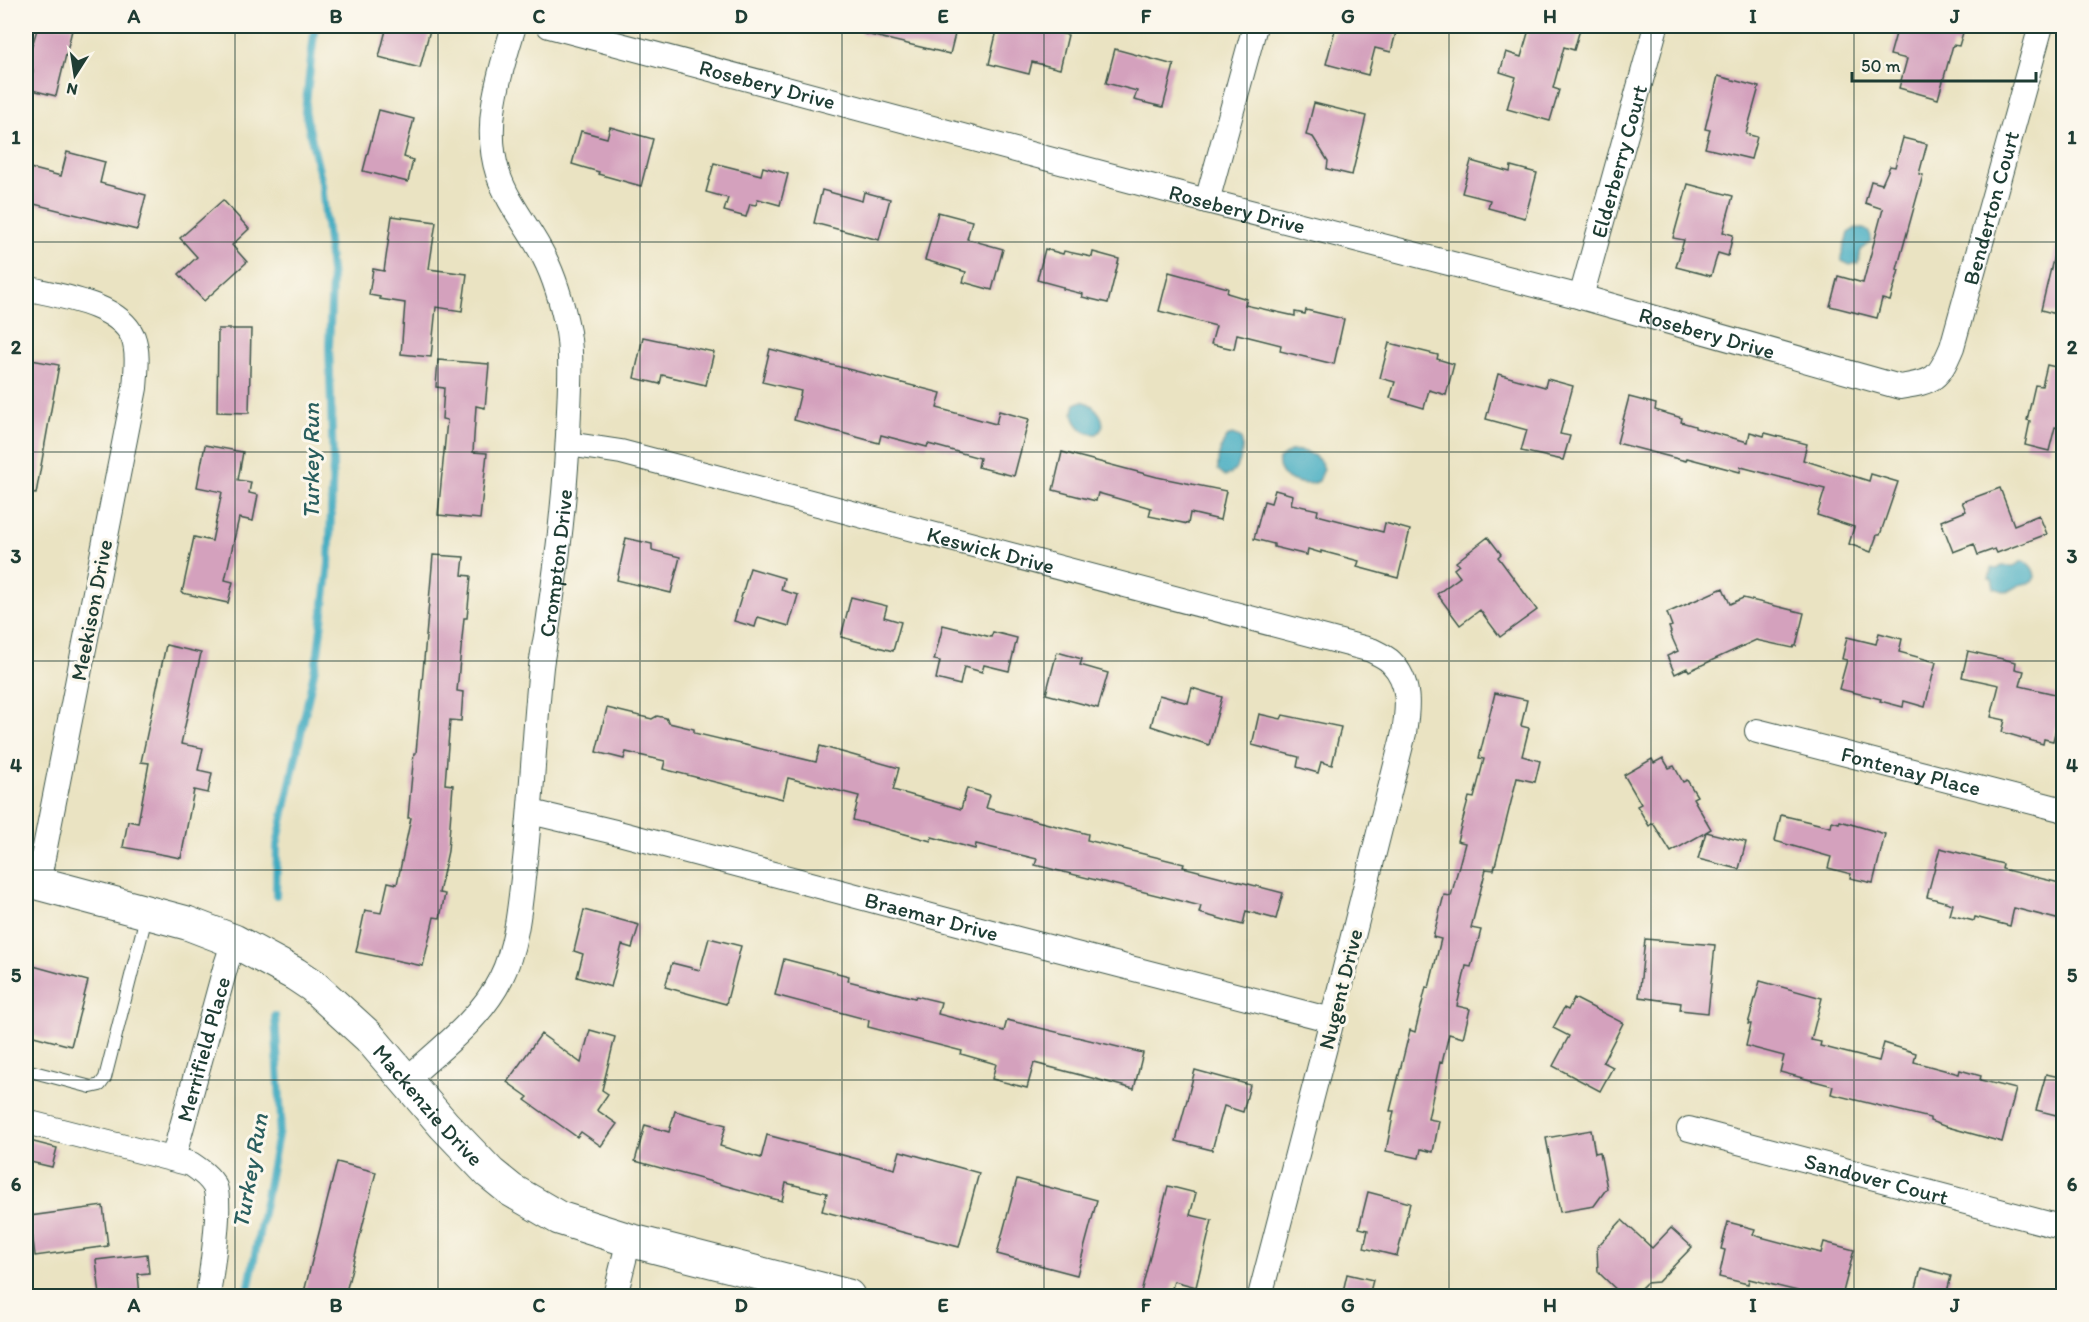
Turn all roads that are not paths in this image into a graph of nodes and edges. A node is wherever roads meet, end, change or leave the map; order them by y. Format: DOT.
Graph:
graph roads {
  1 [pos="514,26"];
  2 [pos="549,26"];
  3 [pos="1255,26"];
  4 [pos="1656,26"];
  5 [pos="2041,26"];
  6 [pos="1207,201"];
  7 [pos="26,288"];
  8 [pos="1581,297"];
  9 [pos="1928,382"];
  10 [pos="568,444"];
  11 [pos="1403,679"];
  12 [pos="1757,731"];
  13 [pos="2064,810"];
  14 [pos="531,812"];
  15 [pos="32,882"];
  16 [pos="148,912"];
  17 [pos="234,940"];
  18 [pos="1332,1020"];
  19 [pos="26,1070"];
  20 [pos="406,1080"];
  21 [pos="26,1122"];
  22 [pos="1689,1129"];
  23 [pos="173,1159"];
  24 [pos="2064,1228"];
  25 [pos="629,1240"];
  26 [pos="208,1296"];
  27 [pos="615,1296"];
  28 [pos="848,1296"];
  29 [pos="1260,1296"];
  1 -- 10 [label="street, Crompton Drive"];
  2 -- 6 [label="street, Rosebery Drive"];
  3 -- 6 [label="street"];
  4 -- 8 [label="street, Elderberry Court"];
  5 -- 9 [label="street, Benderton Court"];
  6 -- 8 [label="street, Rosebery Drive"];
  7 -- 15 [label="street, Meekison Drive"];
  8 -- 9 [label="street, Rosebery Drive"];
  10 -- 11 [label="street, Keswick Drive"];
  10 -- 14 [label="street, Crompton Drive"];
  11 -- 18 [label="street, Nugent Drive"];
  12 -- 13 [label="street, Fontenay Place"];
  14 -- 18 [label="street, Braemar Drive"];
  14 -- 20 [label="street, Crompton Drive"];
  15 -- 16 [label="street, Mackenzie Drive"];
  16 -- 17 [label="street, Mackenzie Drive"];
  16 -- 19 [label="lane"];
  17 -- 20 [label="street, Mackenzie Drive"];
  17 -- 23 [label="street, Merrifield Place"];
  18 -- 29 [label="street, Nugent Drive"];
  20 -- 25 [label="street, Mackenzie Drive"];
  21 -- 23 [label="street"];
  22 -- 24 [label="street, Sandover Court"];
  23 -- 26 [label="street"];
  25 -- 27 [label="street"];
  25 -- 28 [label="street, Mackenzie Drive"];
}
